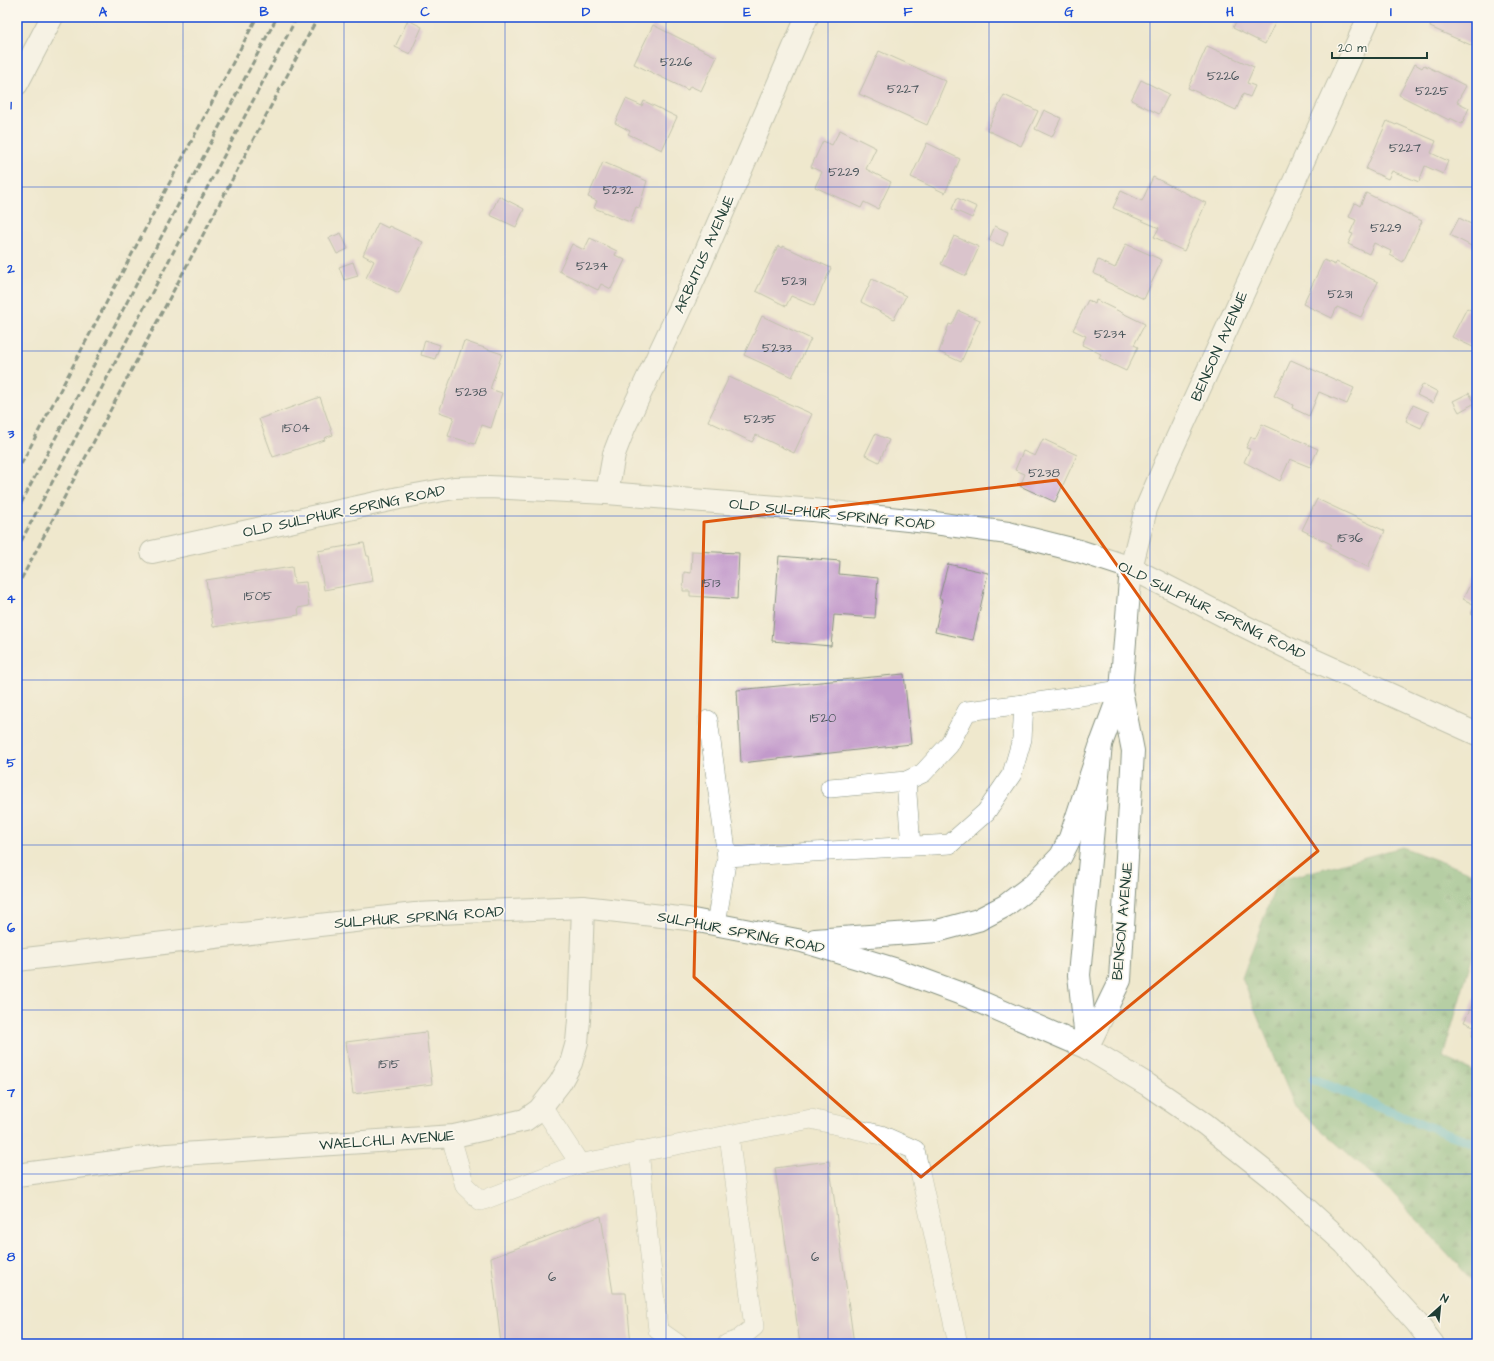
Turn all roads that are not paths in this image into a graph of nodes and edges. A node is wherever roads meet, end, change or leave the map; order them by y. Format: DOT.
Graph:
graph roads {
  1 [pos="52,17"];
  2 [pos="807,17"];
  3 [pos="1369,17"];
  4 [pos="17,84"];
  5 [pos="607,493"];
  6 [pos="152,552"];
  7 [pos="1131,568"];
  8 [pos="1121,690"];
  9 [pos="1024,704"];
  10 [pos="708,720"];
  11 [pos="1477,734"];
  12 [pos="1101,744"];
  13 [pos="906,782"];
  14 [pos="830,788"];
  15 [pos="910,846"];
  16 [pos="726,857"];
  17 [pos="583,907"];
  18 [pos="716,924"];
  19 [pos="802,941"];
  20 [pos="17,960"];
  21 [pos="1087,1048"];
  22 [pos="542,1106"];
  23 [pos="729,1135"];
  24 [pos="450,1137"];
  25 [pos="639,1151"];
  26 [pos="580,1164"];
  27 [pos="17,1175"];
  28 [pos="678,1344"];
  29 [pos="727,1344"];
  30 [pos="958,1344"];
  31 [pos="1433,1344"];
  1 -- 4 [label="street"];
  2 -- 5 [label="street, ARBUTUS AVENUE"];
  3 -- 7 [label="street, BENSON AVENUE"];
  5 -- 6 [label="street, OLD SULPHUR SPRING ROAD"];
  5 -- 7 [label="street, OLD SULPHUR SPRING ROAD"];
  7 -- 8 [label="street, BENSON AVENUE"];
  7 -- 11 [label="street, OLD SULPHUR SPRING ROAD"];
  8 -- 9 [label="lane"];
  8 -- 12 [label="street, BENSON AVENUE"];
  8 -- 21 [label="street, BENSON AVENUE"];
  9 -- 13 [label="lane"];
  9 -- 15 [label="lane"];
  10 -- 16 [label="lane"];
  12 -- 19 [label="street"];
  12 -- 21 [label="street, BENSON AVENUE"];
  13 -- 14 [label="lane"];
  13 -- 15 [label="lane"];
  15 -- 16 [label="lane"];
  16 -- 18 [label="lane"];
  17 -- 18 [label="street, SULPHUR SPRING ROAD"];
  17 -- 20 [label="street, SULPHUR SPRING ROAD"];
  17 -- 22 [label="street, WAELCHLI AVENUE"];
  18 -- 19 [label="street, SULPHUR SPRING ROAD"];
  19 -- 21 [label="street, SULPHUR SPRING ROAD"];
  21 -- 31 [label="street, SULPHUR SPRING ROAD"];
  22 -- 24 [label="street, WAELCHLI AVENUE"];
  22 -- 26 [label="lane"];
  23 -- 25 [label="lane"];
  23 -- 29 [label="lane"];
  23 -- 30 [label="lane"];
  24 -- 26 [label="lane"];
  24 -- 27 [label="street, WAELCHLI AVENUE"];
  25 -- 26 [label="lane"];
  25 -- 28 [label="lane"];
}
